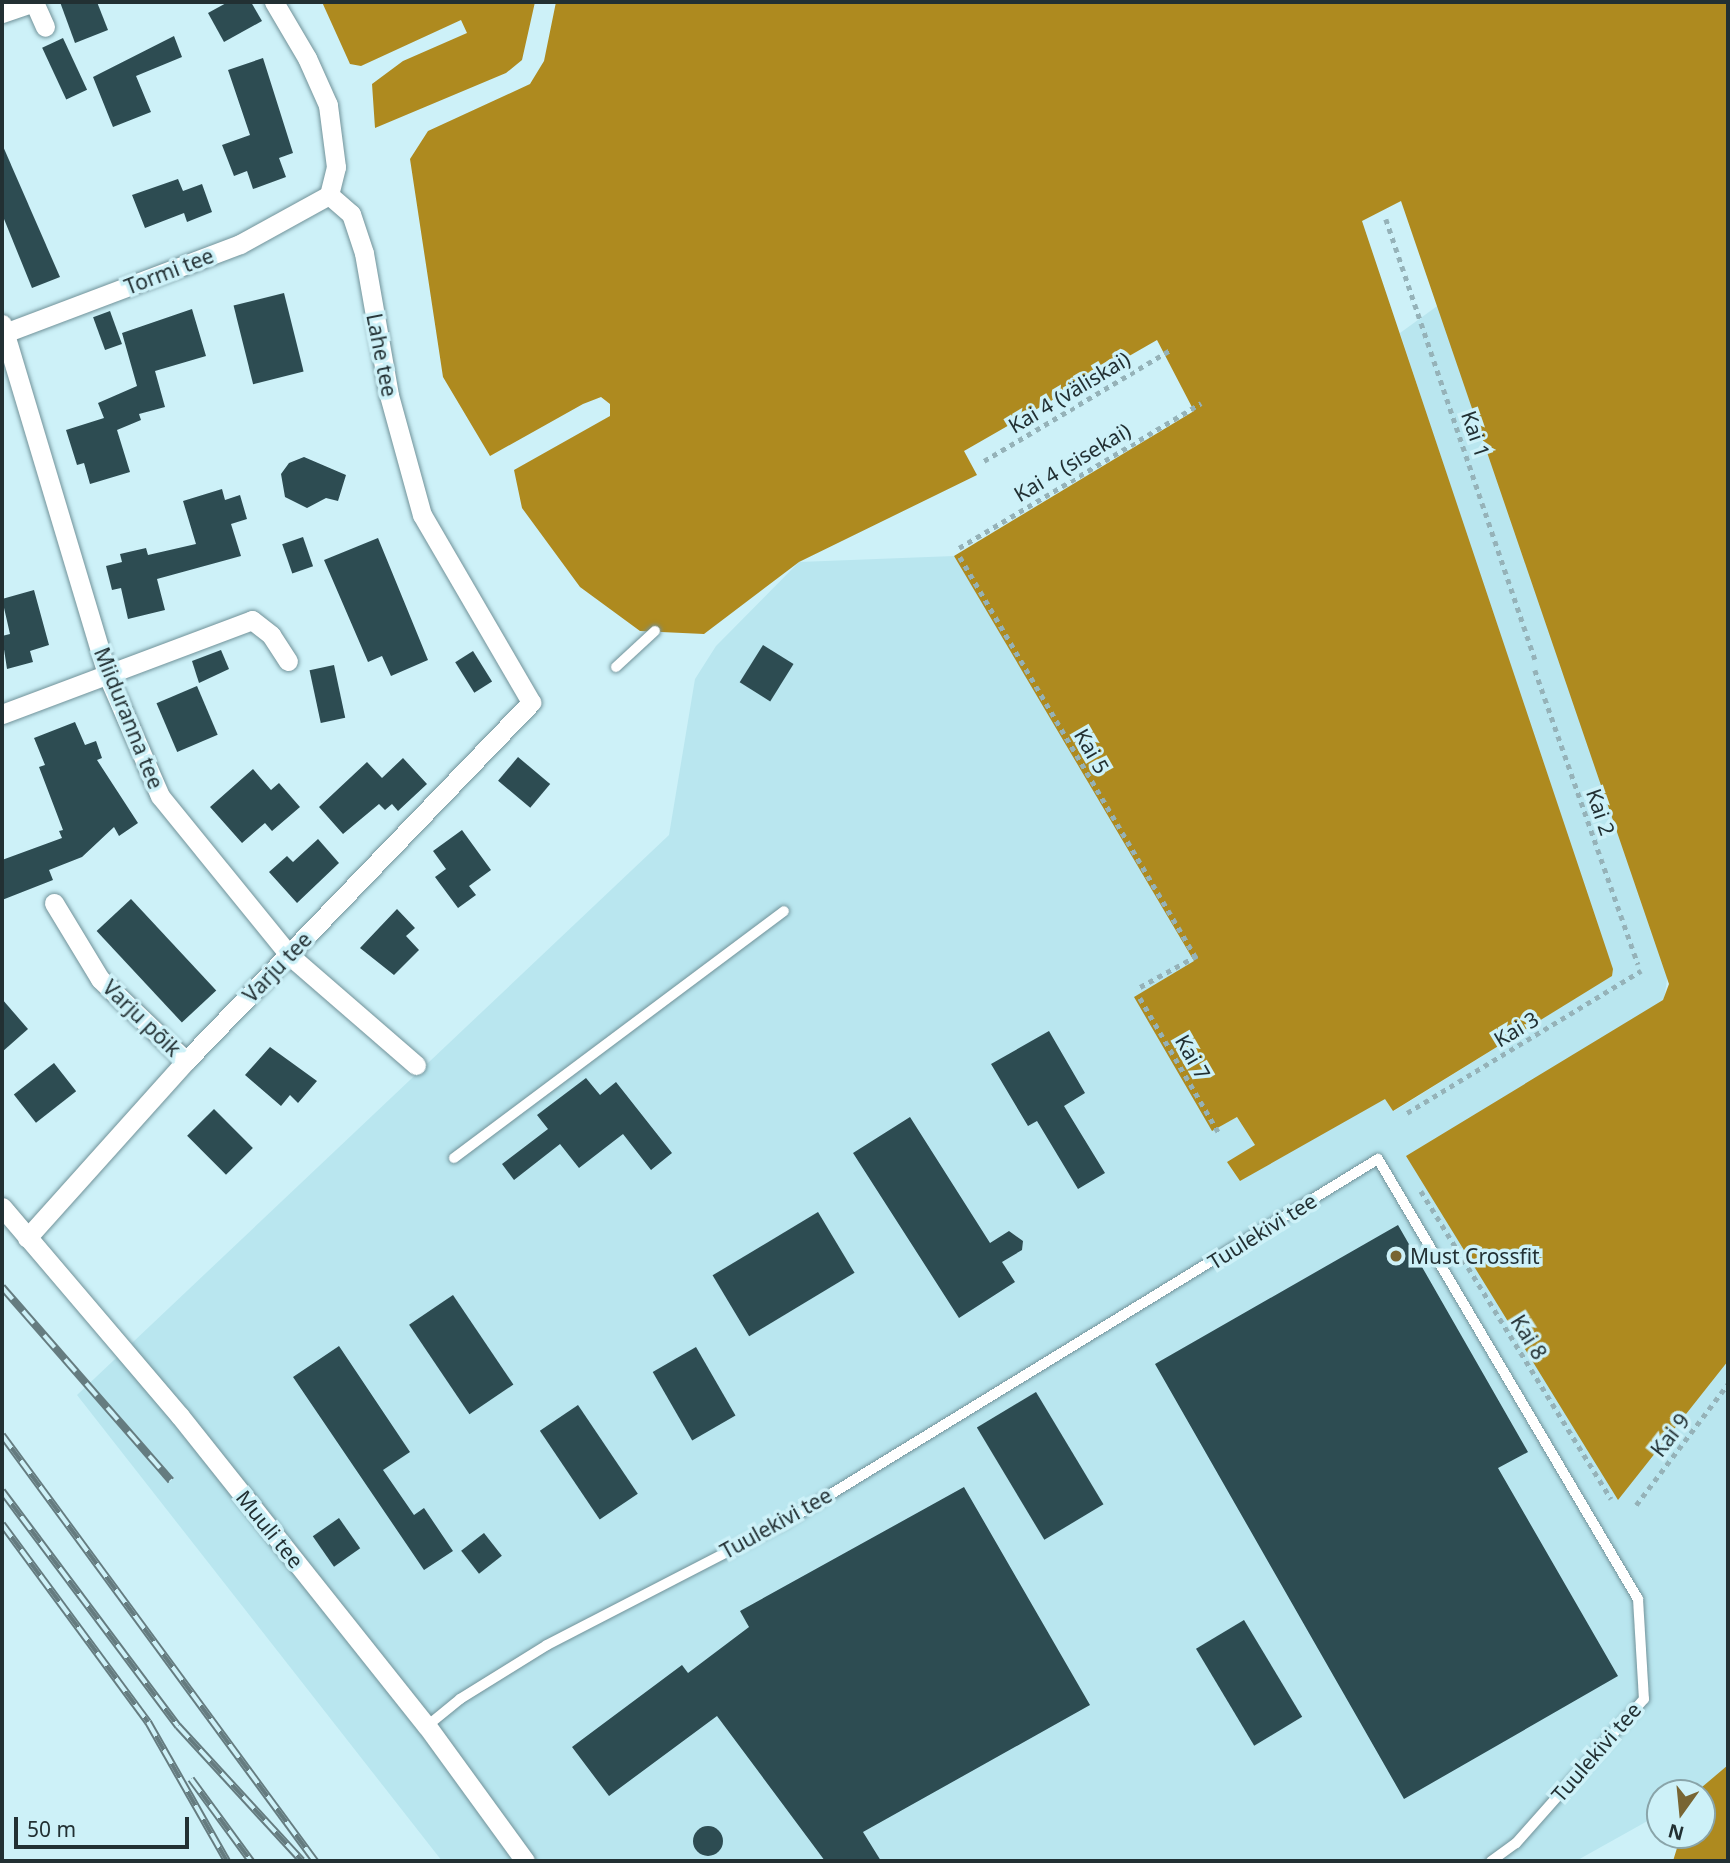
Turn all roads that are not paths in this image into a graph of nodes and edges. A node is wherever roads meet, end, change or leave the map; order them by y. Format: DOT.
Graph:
graph roads {
  1 [pos="274,2"];
  2 [pos="2,13"];
  3 [pos="45,27"];
  4 [pos="329,195"];
  5 [pos="3,330"];
  6 [pos="654,631"];
  7 [pos="288,661"];
  8 [pos="615,667"];
  9 [pos="107,674"];
  10 [pos="531,702"];
  11 [pos="2,714"];
  12 [pos="54,903"];
  13 [pos="784,911"];
  14 [pos="289,955"];
  15 [pos="186,1061"];
  16 [pos="416,1065"];
  17 [pos="454,1158"];
  18 [pos="2,1207"];
  19 [pos="27,1238"];
  20 [pos="427,1726"];
  21 [pos="524,1861"];
  22 [pos="1491,1861"];
  1 -- 4 [label="street"];
  2 -- 3 [label="street"];
  4 -- 5 [label="street, Tormi tee"];
  4 -- 10 [label="street, Lahe tee"];
  5 -- 9 [label="street, Miiduranna tee"];
  6 -- 8 [label="lane"];
  7 -- 9 [label="street"];
  9 -- 11 [label="street"];
  9 -- 14 [label="street, Miiduranna tee"];
  10 -- 14 [label="street, Varju tee"];
  12 -- 15 [label="street, Varju põik"];
  13 -- 17 [label="lane"];
  14 -- 15 [label="street, Varju tee"];
  14 -- 16 [label="street, Miiduranna tee"];
  15 -- 19 [label="street, Varju tee"];
  18 -- 19 [label="street, Muuli tee"];
  19 -- 20 [label="street, Muuli tee"];
  20 -- 21 [label="street, Muuli tee"];
  20 -- 22 [label="lane, Tuulekivi tee"];
}
